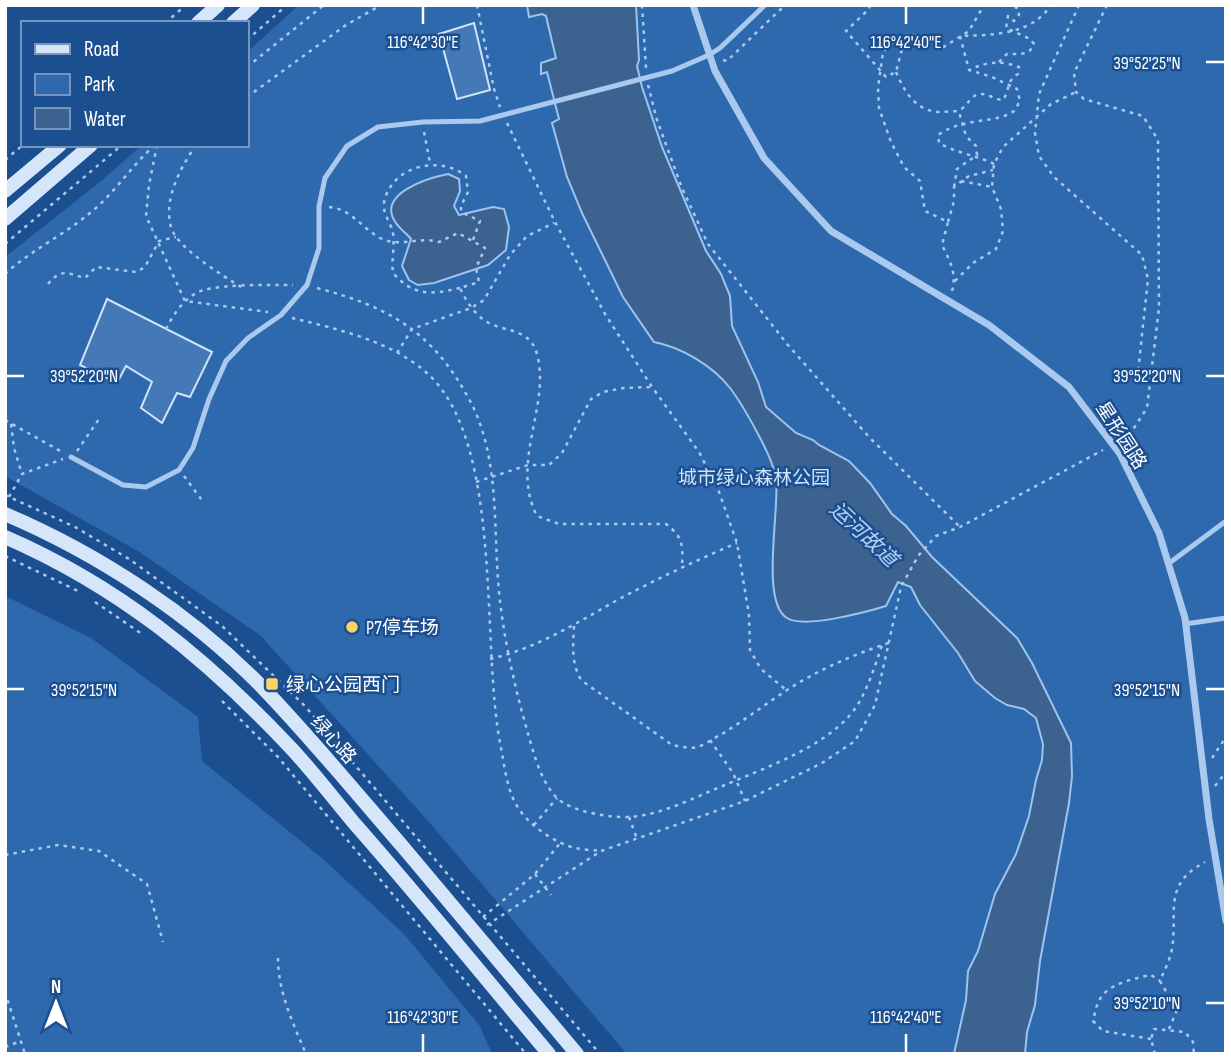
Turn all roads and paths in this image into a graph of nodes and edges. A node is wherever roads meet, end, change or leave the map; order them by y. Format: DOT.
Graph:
graph roads {
  1 [pos="186,5"];
  2 [pos="218,5"];
  3 [pos="253,5"];
  4 [pos="287,5"];
  5 [pos="324,5"];
  6 [pos="381,5"];
  7 [pos="477,5"];
  8 [pos="642,5"];
  9 [pos="692,5"];
  10 [pos="765,5"];
  11 [pos="785,5"];
  12 [pos="870,5"];
  13 [pos="984,5"];
  14 [pos="1009,5"];
  15 [pos="1051,5"];
  16 [pos="1079,5"];
  17 [pos="1098,5"];
  18 [pos="1106,7"];
  19 [pos="167,21"];
  20 [pos="200,21"];
  21 [pos="235,21"];
  22 [pos="1016,32"];
  23 [pos="960,37"];
  24 [pos="248,39"];
  25 [pos="895,40"];
  26 [pos="709,55"];
  27 [pos="998,63"];
  28 [pos="248,66"];
  29 [pos="969,70"];
  30 [pos="880,72"];
  31 [pos="896,72"];
  32 [pos="646,79"];
  33 [pos="1008,84"];
  34 [pos="1076,92"];
  35 [pos="248,96"];
  36 [pos="959,111"];
  37 [pos="503,115"];
  38 [pos="1036,119"];
  39 [pos="423,122"];
  40 [pos="961,122"];
  41 [pos="21,147"];
  42 [pos="58,147"];
  43 [pos="89,147"];
  44 [pos="120,147"];
  45 [pos="154,147"];
  46 [pos="156,147"];
  47 [pos="195,147"];
  48 [pos="977,155"];
  49 [pos="5,160"];
  50 [pos="430,164"];
  51 [pos="994,164"];
  52 [pos="993,170"];
  53 [pos="961,181"];
  54 [pos="954,187"];
  55 [pos="992,187"];
  56 [pos="5,191"];
  57 [pos="319,206"];
  58 [pos="5,219"];
  59 [pos="555,222"];
  60 [pos="948,222"];
  61 [pos="177,236"];
  62 [pos="159,241"];
  63 [pos="472,241"];
  64 [pos="392,242"];
  65 [pos="5,244"];
  66 [pos="5,274"];
  67 [pos="955,281"];
  68 [pos="48,284"];
  69 [pos="307,285"];
  70 [pos="241,287"];
  71 [pos="460,288"];
  72 [pos="185,301"];
  73 [pos="948,301"];
  74 [pos="471,308"];
  75 [pos="281,315"];
  76 [pos="166,328"];
  77 [pos="412,330"];
  78 [pos="397,353"];
  79 [pos="1138,372"];
  80 [pos="652,387"];
  81 [pos="99,419"];
  82 [pos="5,420"];
  83 [pos="11,424"];
  84 [pos="1113,445"];
  85 [pos="71,457"];
  86 [pos="528,465"];
  87 [pos="180,470"];
  88 [pos="22,474"];
  89 [pos="492,476"];
  90 [pos="476,482"];
  91 [pos="9,497"];
  92 [pos="204,503"];
  93 [pos="5,514"];
  94 [pos="1226,521"];
  95 [pos="960,527"];
  96 [pos="5,537"];
  97 [pos="737,543"];
  98 [pos="5,556"];
  99 [pos="1168,564"];
  100 [pos="682,566"];
  101 [pos="82,593"];
  102 [pos="93,600"];
  103 [pos="1226,618"];
  104 [pos="1185,624"];
  105 [pos="574,626"];
  106 [pos="150,639"];
  107 [pos="891,642"];
  108 [pos="882,645"];
  109 [pos="510,654"];
  110 [pos="490,659"];
  111 [pos="786,690"];
  112 [pos="218,697"];
  113 [pos="1226,737"];
  114 [pos="710,740"];
  115 [pos="1203,773"];
  116 [pos="736,780"];
  117 [pos="557,798"];
  118 [pos="745,800"];
  119 [pos="629,817"];
  120 [pos="534,826"];
  121 [pos="637,839"];
  122 [pos="561,842"];
  123 [pos="601,851"];
  124 [pos="5,855"];
  125 [pos="1215,856"];
  126 [pos="535,874"];
  127 [pos="545,886"];
  128 [pos="551,895"];
  129 [pos="1226,921"];
  130 [pos="473,930"];
  131 [pos="163,942"];
  132 [pos="278,958"];
  133 [pos="1160,981"];
  134 [pos="5,992"];
  135 [pos="1169,1029"];
  136 [pos="1151,1039"];
  137 [pos="21,1041"];
  138 [pos="5,1047"];
  139 [pos="25,1054"];
  140 [pos="306,1054"];
  141 [pos="527,1054"];
  142 [pos="549,1054"];
  143 [pos="578,1054"];
  144 [pos="1154,1054"];
  145 [pos="1194,1054"];
  1 -- 19 [label="path"];
  2 -- 20 [label="main road"];
  3 -- 21 [label="main road"];
  4 -- 24 [label="path"];
  5 -- 28 [label="path"];
  6 -- 35 [label="path"];
  7 -- 37 [label="path"];
  8 -- 32 [label="path"];
  9 -- 26 [label="street, 星形园路"];
  10 -- 26 [label="lane"];
  11 -- 26 [label="path"];
  12 -- 30 [label="path"];
  13 -- 23 [label="path"];
  14 -- 22 [label="path"];
  15 -- 22 [label="path"];
  16 -- 38 [label="path"];
  17 -- 18 [label="path"];
  18 -- 34 [label="path"];
  22 -- 23 [label="path"];
  22 -- 27 [label="path"];
  23 -- 25 [label="path"];
  23 -- 29 [label="path"];
  25 -- 30 [label="path"];
  25 -- 31 [label="path"];
  26 -- 32 [label="lane"];
  26 -- 73 [label="street, 星形园路"];
  27 -- 29 [label="path"];
  27 -- 33 [label="path"];
  29 -- 33 [label="path"];
  30 -- 31 [label="path"];
  30 -- 60 [label="path"];
  31 -- 36 [label="path"];
  32 -- 37 [label="lane"];
  32 -- 95 [label="path"];
  33 -- 36 [label="path"];
  33 -- 40 [label="path"];
  34 -- 38 [label="path"];
  34 -- 84 [label="path"];
  36 -- 40 [label="path"];
  37 -- 39 [label="lane"];
  37 -- 59 [label="path"];
  38 -- 51 [label="path"];
  38 -- 79 [label="path"];
  39 -- 50 [label="path"];
  39 -- 57 [label="lane"];
  40 -- 48 [label="path"];
  40 -- 48 [label="path"];
  41 -- 49 [label="path"];
  42 -- 56 [label="main road"];
  43 -- 58 [label="main road"];
  44 -- 65 [label="path"];
  45 -- 66 [label="path"];
  46 -- 62 [label="path"];
  47 -- 61 [label="path"];
  48 -- 51 [label="path"];
  48 -- 54 [label="path"];
  50 -- 63 [label="path"];
  50 -- 64 [label="path"];
  51 -- 52 [label="path"];
  52 -- 53 [label="path"];
  52 -- 55 [label="path"];
  53 -- 54 [label="path"];
  53 -- 55 [label="path"];
  54 -- 60 [label="path"];
  55 -- 67 [label="path"];
  57 -- 64 [label="path"];
  57 -- 69 [label="lane"];
  59 -- 74 [label="path"];
  59 -- 80 [label="path"];
  60 -- 67 [label="path"];
  61 -- 62 [label="path"];
  61 -- 70 [label="path"];
  62 -- 68 [label="path"];
  62 -- 72 [label="path"];
  63 -- 64 [label="path"];
  63 -- 71 [label="path"];
  64 -- 71 [label="path"];
  67 -- 73 [label="path"];
  69 -- 70 [label="path"];
  69 -- 75 [label="lane"];
  69 -- 77 [label="path"];
  70 -- 72 [label="path"];
  71 -- 74 [label="path"];
  72 -- 75 [label="path"];
  72 -- 76 [label="path"];
  73 -- 84 [label="street, 星形园路"];
  74 -- 77 [label="path"];
  74 -- 86 [label="path"];
  75 -- 78 [label="path"];
  75 -- 87 [label="lane"];
  77 -- 78 [label="path"];
  77 -- 89 [label="path"];
  78 -- 90 [label="path"];
  80 -- 86 [label="path"];
  80 -- 97 [label="path"];
  81 -- 85 [label="path"];
  82 -- 83 [label="path"];
  83 -- 85 [label="path"];
  83 -- 88 [label="path"];
  84 -- 95 [label="path"];
  84 -- 99 [label="street, 星形园路"];
  85 -- 87 [label="lane"];
  85 -- 88 [label="path"];
  86 -- 89 [label="path"];
  86 -- 100 [label="path"];
  87 -- 92 [label="path"];
  88 -- 91 [label="path"];
  89 -- 90 [label="path"];
  89 -- 109 [label="path"];
  90 -- 110 [label="path"];
  93 -- 130 [label="main road, 绿心路"];
  94 -- 99 [label="lane"];
  95 -- 107 [label="path"];
  96 -- 142 [label="main road, 绿心路"];
  97 -- 100 [label="path"];
  97 -- 111 [label="path"];
  98 -- 101 [label="path"];
  99 -- 104 [label="street, 星形园路"];
  100 -- 105 [label="path"];
  102 -- 106 [label="path"];
  103 -- 104 [label="lane"];
  104 -- 115 [label="street, 星形园路"];
  105 -- 109 [label="path"];
  105 -- 114 [label="path"];
  107 -- 108 [label="path"];
  107 -- 118 [label="path"];
  108 -- 111 [label="path"];
  108 -- 116 [label="path"];
  109 -- 110 [label="path"];
  109 -- 117 [label="path"];
  110 -- 120 [label="path"];
  111 -- 114 [label="path"];
  112 -- 141 [label="path"];
  113 -- 115 [label="path"];
  114 -- 116 [label="path"];
  115 -- 125 [label="street, 星形园路"];
  116 -- 118 [label="path"];
  116 -- 119 [label="path"];
  117 -- 119 [label="path"];
  117 -- 120 [label="path"];
  118 -- 121 [label="path"];
  119 -- 121 [label="path"];
  120 -- 122 [label="path"];
  121 -- 123 [label="path"];
  122 -- 123 [label="path"];
  122 -- 126 [label="path"];
  123 -- 127 [label="path"];
  124 -- 131 [label="path"];
  125 -- 129 [label="street, 星形园路"];
  125 -- 133 [label="path"];
  126 -- 127 [label="path"];
  126 -- 130 [label="path"];
  127 -- 128 [label="path"];
  127 -- 130 [label="path"];
  130 -- 143 [label="main road, 绿心路"];
  132 -- 140 [label="path"];
  133 -- 135 [label="path"];
  133 -- 136 [label="path"];
  134 -- 137 [label="path"];
  135 -- 136 [label="path"];
  135 -- 145 [label="path"];
  136 -- 144 [label="path"];
  137 -- 138 [label="path"];
  137 -- 139 [label="path"];
}
